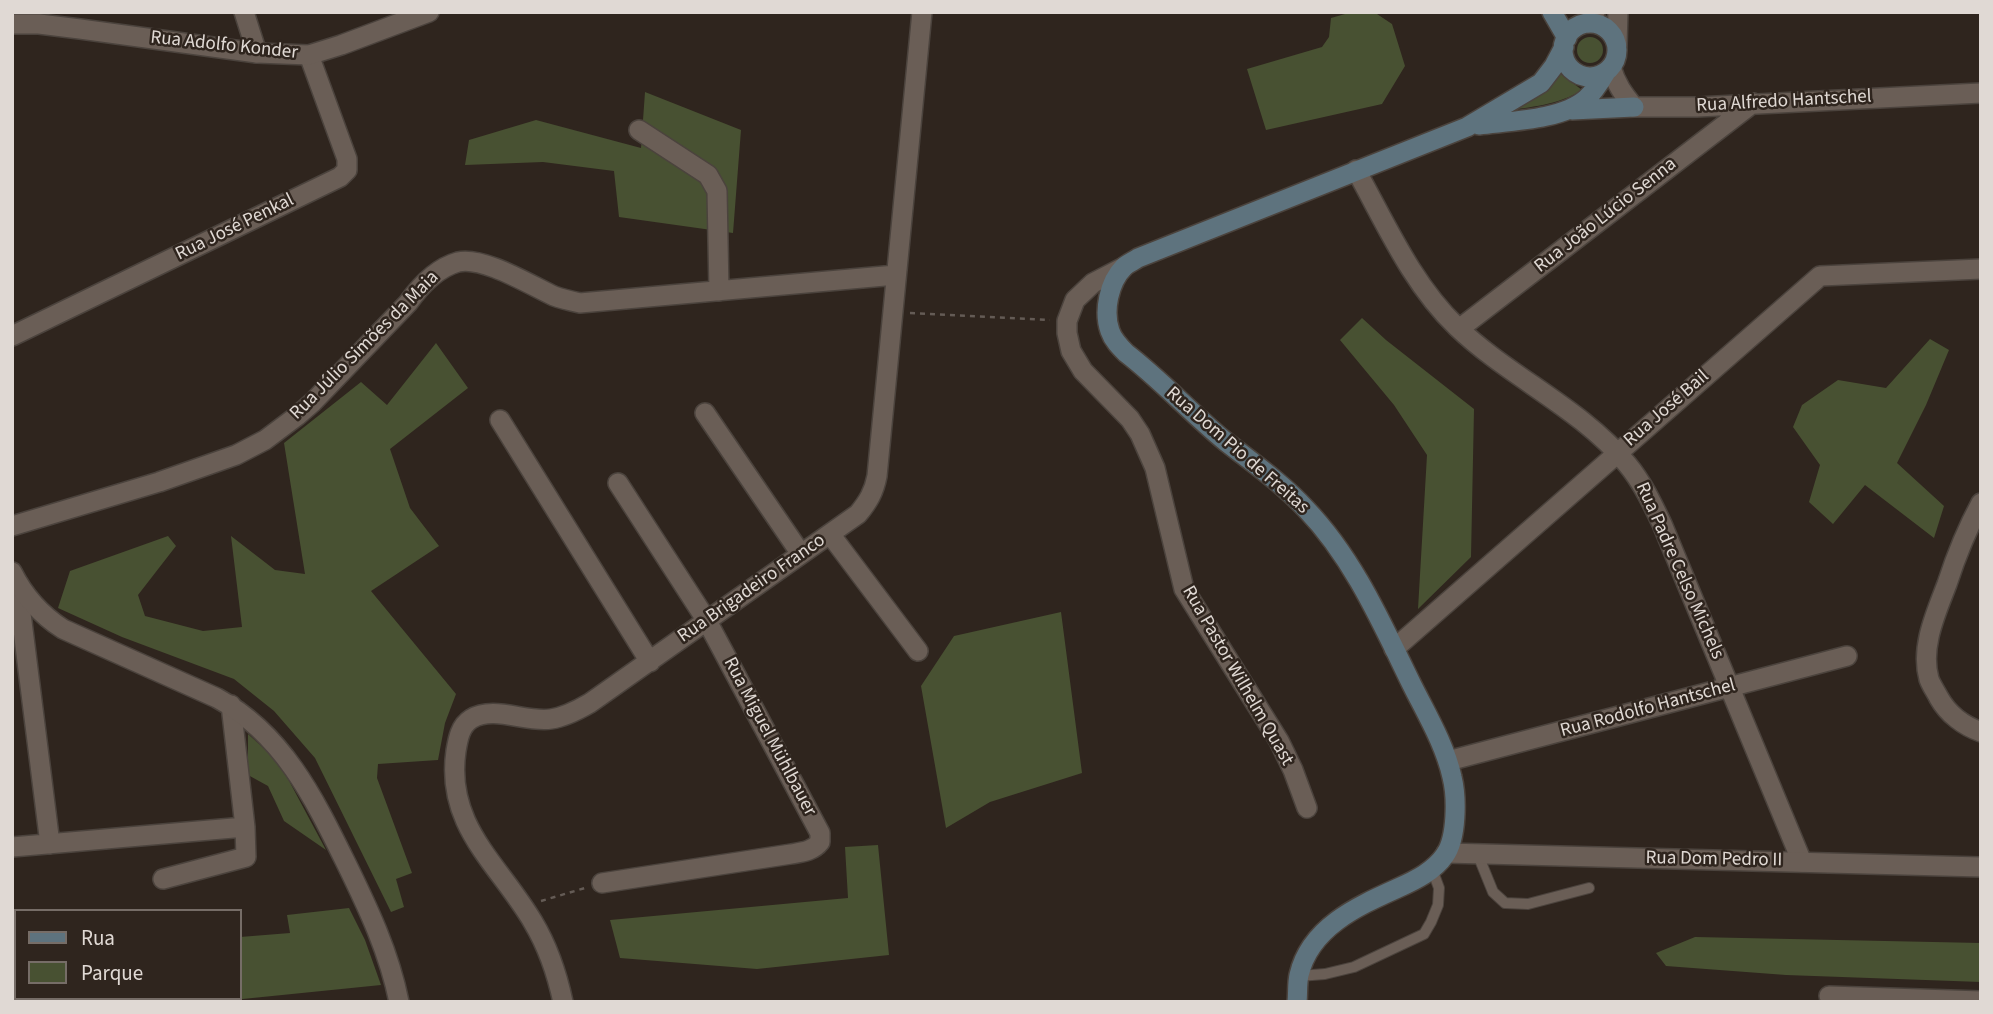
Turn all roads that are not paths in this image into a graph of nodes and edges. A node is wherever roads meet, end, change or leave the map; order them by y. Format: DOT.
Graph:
graph roads {
  1 [pos="244,12"];
  2 [pos="429,12"];
  3 [pos="922,12"];
  4 [pos="1552,12"];
  5 [pos="1571,12"];
  6 [pos="1618,12"];
  7 [pos="1592,18"];
  8 [pos="12,24"];
  9 [pos="1565,42"];
  10 [pos="1617,46"];
  11 [pos="257,53"];
  12 [pos="309,55"];
  13 [pos="1608,70"];
  14 [pos="1981,93"];
  15 [pos="1753,103"];
  16 [pos="1634,107"];
  17 [pos="1697,107"];
  18 [pos="1571,110"];
  19 [pos="1467,127"];
  20 [pos="639,130"];
  21 [pos="1699,144"];
  22 [pos="1356,170"];
  23 [pos="1124,267"];
  24 [pos="1981,270"];
  25 [pos="895,275"];
  26 [pos="719,291"];
  27 [pos="1459,329"];
  28 [pos="12,336"];
  29 [pos="705,413"];
  30 [pos="500,420"];
  31 [pos="1617,453"];
  32 [pos="618,482"];
  33 [pos="1981,503"];
  34 [pos="12,526"];
  35 [pos="830,534"];
  36 [pos="800,554"];
  37 [pos="15,577"];
  38 [pos="707,621"];
  39 [pos="1394,649"];
  40 [pos="918,651"];
  41 [pos="1847,656"];
  42 [pos="650,662"];
  43 [pos="1730,688"];
  44 [pos="230,705"];
  45 [pos="1981,732"];
  46 [pos="1448,761"];
  47 [pos="1307,808"];
  48 [pos="245,827"];
  49 [pos="50,844"];
  50 [pos="12,847"];
  51 [pos="1447,853"];
  52 [pos="1478,855"];
  53 [pos="1802,862"];
  54 [pos="1981,867"];
  55 [pos="1432,869"];
  56 [pos="163,879"];
  57 [pos="602,883"];
  58 [pos="1589,888"];
  59 [pos="1299,976"];
  60 [pos="1829,996"];
  61 [pos="1981,1001"];
  62 [pos="398,1002"];
  63 [pos="563,1002"];
  64 [pos="1297,1002"];
  1 -- 11 [label="street"];
  2 -- 12 [label="street, Rua Adolfo Konder"];
  3 -- 25 [label="street, Rua Brigadeiro Franco"];
  4 -- 9 [label="main road"];
  5 -- 7 [label="main road"];
  6 -- 10 [label="street"];
  7 -- 9 [label="main road"];
  7 -- 10 [label="main road"];
  8 -- 11 [label="street, Rua Adolfo Konder"];
  9 -- 13 [label="main road"];
  9 -- 19 [label="main road"];
  10 -- 13 [label="main road"];
  11 -- 12 [label="street, Rua Adolfo Konder"];
  12 -- 28 [label="street, Rua José Penkal"];
  13 -- 16 [label="street"];
  13 -- 18 [label="main road"];
  14 -- 15 [label="street, Rua Alfredo Hantschel"];
  15 -- 17 [label="street, Rua Alfredo Hantschel"];
  15 -- 21 [label="street, Rua João Lúcio Senna"];
  16 -- 17 [label="street, Rua Alfredo Hantschel"];
  16 -- 18 [label="main road"];
  17 -- 21 [label="street"];
  18 -- 19 [label="main road"];
  19 -- 22 [label="main road"];
  20 -- 26 [label="street"];
  21 -- 27 [label="street, Rua João Lúcio Senna"];
  22 -- 23 [label="main road"];
  22 -- 27 [label="street, Rua Padre Celso Michels"];
  23 -- 39 [label="main road, Rua Dom Pio de Freitas"];
  23 -- 47 [label="street, Rua Pastor Wilhelm Quast"];
  24 -- 31 [label="street, Rua José Bail"];
  25 -- 26 [label="street, Rua Júlio Simões da Maia"];
  25 -- 35 [label="street, Rua Brigadeiro Franco"];
  26 -- 34 [label="street, Rua Júlio Simões da Maia"];
  27 -- 31 [label="street, Rua Padre Celso Michels"];
  29 -- 36 [label="street"];
  30 -- 42 [label="street"];
  31 -- 39 [label="street, Rua José Bail"];
  31 -- 43 [label="street, Rua Padre Celso Michels"];
  32 -- 38 [label="street"];
  33 -- 45 [label="street"];
  35 -- 36 [label="street, Rua Brigadeiro Franco"];
  35 -- 40 [label="street"];
  36 -- 38 [label="street, Rua Brigadeiro Franco"];
  37 -- 44 [label="street"];
  37 -- 49 [label="street"];
  38 -- 42 [label="street, Rua Brigadeiro Franco"];
  38 -- 57 [label="street, Rua Miguel Mühlbauer"];
  39 -- 46 [label="main road, Rua Dom Pio de Freitas"];
  41 -- 43 [label="street, Rua Rodolfo Hantschel"];
  42 -- 63 [label="street, Rua Brigadeiro Franco"];
  43 -- 46 [label="street, Rua Rodolfo Hantschel"];
  43 -- 53 [label="street, Rua Padre Celso Michels"];
  44 -- 48 [label="street"];
  44 -- 62 [label="street"];
  46 -- 51 [label="main road, Rua Dom Pio de Freitas"];
  48 -- 49 [label="street"];
  48 -- 56 [label="street"];
  49 -- 50 [label="street"];
  51 -- 52 [label="street, Rua Dom Pedro II"];
  51 -- 55 [label="main road"];
  52 -- 53 [label="street, Rua Dom Pedro II"];
  52 -- 58 [label="lane"];
  53 -- 54 [label="street, Rua Dom Pedro II"];
  55 -- 59 [label="main road"];
  55 -- 59 [label="lane"];
  59 -- 64 [label="main road"];
  60 -- 61 [label="street"];
}
